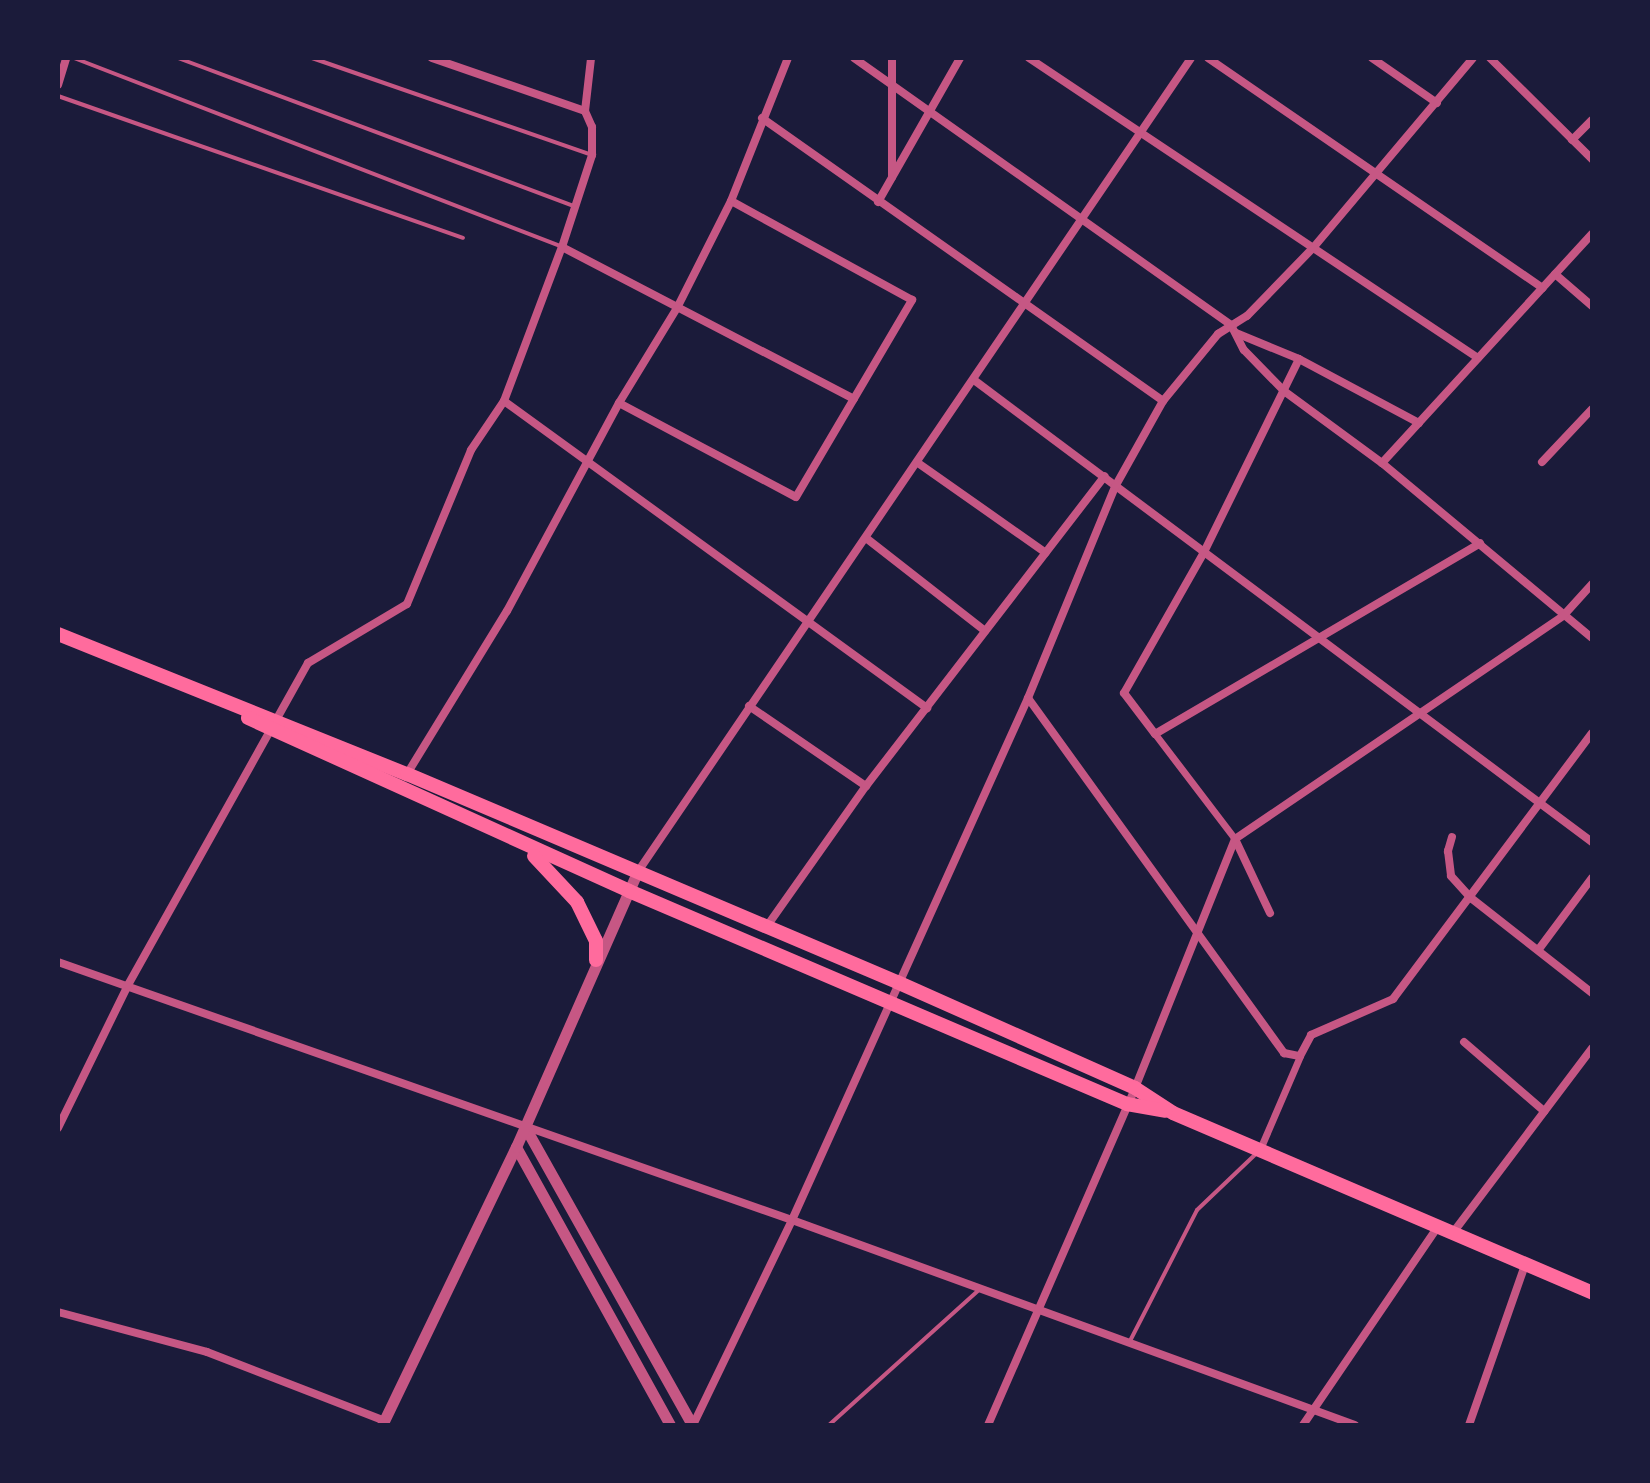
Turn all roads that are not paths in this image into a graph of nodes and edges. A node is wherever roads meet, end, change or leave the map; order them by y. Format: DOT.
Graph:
graph roads {
  1 [pos="66,58"];
  2 [pos="74,58"];
  3 [pos="178,58"];
  4 [pos="312,58"];
  5 [pos="432,58"];
  6 [pos="591,58"];
  7 [pos="788,58"];
  8 [pos="854,58"];
  9 [pos="892,58"];
  10 [pos="960,58"];
  11 [pos="1029,58"];
  12 [pos="1191,58"];
  13 [pos="1208,58"];
  14 [pos="1372,58"];
  15 [pos="1473,58"];
  16 [pos="1490,58"];
  17 [pos="891,84"];
  18 [pos="58,85"];
  19 [pos="58,96"];
  20 [pos="1437,103"];
  21 [pos="585,111"];
  22 [pos="932,113"];
  23 [pos="762,118"];
  24 [pos="1592,120"];
  25 [pos="1139,135"];
  26 [pos="1572,140"];
  27 [pos="592,155"];
  28 [pos="1592,159"];
  29 [pos="1375,172"];
  30 [pos="892,177"];
  31 [pos="731,201"];
  32 [pos="878,202"];
  33 [pos="573,206"];
  34 [pos="1086,219"];
  35 [pos="1592,234"];
  36 [pos="463,238"];
  37 [pos="562,247"];
  38 [pos="1313,248"];
  39 [pos="1555,274"];
  40 [pos="1543,288"];
  41 [pos="1026,305"];
  42 [pos="1592,306"];
  43 [pos="677,308"];
  44 [pos="1233,329"];
  45 [pos="1478,358"];
  46 [pos="1299,359"];
  47 [pos="974,380"];
  48 [pos="1284,391"];
  49 [pos="854,399"];
  50 [pos="504,401"];
  51 [pos="1163,401"];
  52 [pos="619,403"];
  53 [pos="1592,409"];
  54 [pos="1419,423"];
  55 [pos="1542,462"];
  56 [pos="587,463"];
  57 [pos="918,463"];
  58 [pos="1382,463"];
  59 [pos="1105,476"];
  60 [pos="1116,485"];
  61 [pos="866,538"];
  62 [pos="1480,543"];
  63 [pos="1046,553"];
  64 [pos="1203,554"];
  65 [pos="1592,584"];
  66 [pos="1564,615"];
  67 [pos="808,622"];
  68 [pos="985,631"];
  69 [pos="58,634"];
  70 [pos="1592,638"];
  71 [pos="1320,640"];
  72 [pos="1028,698"];
  73 [pos="749,706"];
  74 [pos="927,708"];
  75 [pos="1417,714"];
  76 [pos="272,727"];
  77 [pos="1592,733"];
  78 [pos="1155,734"];
  79 [pos="309,750"];
  80 [pos="407,774"];
  81 [pos="866,786"];
  82 [pos="1540,803"];
  83 [pos="1452,837"];
  84 [pos="1235,839"];
  85 [pos="515,841"];
  86 [pos="1592,842"];
  87 [pos="637,873"];
  88 [pos="1592,878"];
  89 [pos="629,891"];
  90 [pos="1471,898"];
  91 [pos="1270,913"];
  92 [pos="765,930"];
  93 [pos="1199,935"];
  94 [pos="1539,949"];
  95 [pos="596,960"];
  96 [pos="58,962"];
  97 [pos="897,982"];
  98 [pos="128,985"];
  99 [pos="1592,993"];
  100 [pos="891,1000"];
  101 [pos="1464,1042"];
  102 [pos="1592,1048"];
  103 [pos="1300,1056"];
  104 [pos="1135,1088"];
  105 [pos="1127,1104"];
  106 [pos="1544,1111"];
  107 [pos="1173,1113"];
  108 [pos="525,1127"];
  109 [pos="58,1128"];
  110 [pos="516,1147"];
  111 [pos="1259,1150"];
  112 [pos="792,1220"];
  113 [pos="1437,1228"];
  114 [pos="1452,1234"];
  115 [pos="1525,1265"];
  116 [pos="981,1289"];
  117 [pos="1592,1293"];
  118 [pos="1039,1310"];
  119 [pos="58,1312"];
  120 [pos="1129,1343"];
  121 [pos="1312,1409"];
  122 [pos="384,1423"];
  123 [pos="670,1425"];
  124 [pos="692,1425"];
  125 [pos="829,1425"];
  126 [pos="988,1425"];
  127 [pos="1303,1425"];
  128 [pos="1355,1425"];
  129 [pos="1469,1425"];
  1 -- 18 [label="street"];
  2 -- 37 [label="lane"];
  3 -- 33 [label="lane"];
  4 -- 27 [label="lane"];
  5 -- 21 [label="street"];
  6 -- 21 [label="street"];
  7 -- 23 [label="street"];
  8 -- 17 [label="street"];
  9 -- 17 [label="street"];
  10 -- 22 [label="street"];
  11 -- 25 [label="street"];
  12 -- 25 [label="street"];
  13 -- 29 [label="street"];
  14 -- 20 [label="street"];
  15 -- 20 [label="street"];
  16 -- 26 [label="street"];
  17 -- 22 [label="street"];
  17 -- 30 [label="street"];
  19 -- 36 [label="lane"];
  20 -- 29 [label="street"];
  21 -- 27 [label="street"];
  22 -- 30 [label="street"];
  22 -- 34 [label="street"];
  23 -- 31 [label="street"];
  23 -- 32 [label="street"];
  24 -- 26 [label="street"];
  25 -- 34 [label="street"];
  25 -- 38 [label="street"];
  26 -- 28 [label="street"];
  27 -- 33 [label="street"];
  29 -- 38 [label="street"];
  29 -- 40 [label="street"];
  30 -- 32 [label="street"];
  31 -- 43 [label="street"];
  31 -- 49 [label="street"];
  32 -- 41 [label="street"];
  33 -- 37 [label="street"];
  34 -- 41 [label="street"];
  34 -- 44 [label="street"];
  35 -- 39 [label="street"];
  37 -- 43 [label="street"];
  37 -- 50 [label="street"];
  38 -- 44 [label="street"];
  38 -- 45 [label="street"];
  39 -- 40 [label="street"];
  39 -- 42 [label="street"];
  40 -- 45 [label="street"];
  41 -- 47 [label="street"];
  41 -- 51 [label="street"];
  43 -- 49 [label="street"];
  43 -- 52 [label="street"];
  44 -- 46 [label="street"];
  44 -- 48 [label="street"];
  44 -- 51 [label="street"];
  45 -- 54 [label="street"];
  46 -- 48 [label="street"];
  46 -- 54 [label="street"];
  47 -- 57 [label="street"];
  47 -- 59 [label="street"];
  48 -- 58 [label="street"];
  48 -- 64 [label="street"];
  49 -- 52 [label="street"];
  50 -- 56 [label="street"];
  50 -- 76 [label="street"];
  51 -- 60 [label="street"];
  52 -- 56 [label="street"];
  53 -- 55 [label="street"];
  54 -- 58 [label="street"];
  56 -- 67 [label="street"];
  56 -- 80 [label="street"];
  57 -- 61 [label="street"];
  57 -- 63 [label="street"];
  58 -- 62 [label="street"];
  59 -- 60 [label="street"];
  59 -- 63 [label="street"];
  60 -- 64 [label="street"];
  60 -- 72 [label="street"];
  61 -- 67 [label="street"];
  61 -- 68 [label="street"];
  62 -- 66 [label="street"];
  62 -- 71 [label="street"];
  63 -- 68 [label="street"];
  64 -- 71 [label="street"];
  64 -- 78 [label="street"];
  65 -- 66 [label="street"];
  66 -- 70 [label="street"];
  66 -- 75 [label="street"];
  67 -- 73 [label="street"];
  67 -- 74 [label="street"];
  68 -- 74 [label="street"];
  69 -- 76 [label="main road"];
  71 -- 75 [label="street"];
  71 -- 78 [label="street"];
  72 -- 93 [label="street"];
  72 -- 97 [label="street"];
  73 -- 81 [label="street"];
  73 -- 87 [label="street"];
  74 -- 81 [label="street"];
  75 -- 82 [label="street"];
  75 -- 84 [label="street"];
  76 -- 79 [label="main road"];
  76 -- 80 [label="main road"];
  76 -- 98 [label="street"];
  77 -- 82 [label="street"];
  78 -- 84 [label="street"];
  79 -- 80 [label="main road"];
  79 -- 85 [label="main road"];
  80 -- 87 [label="main road"];
  81 -- 92 [label="street"];
  82 -- 86 [label="street"];
  82 -- 90 [label="street"];
  83 -- 90 [label="street"];
  84 -- 91 [label="street"];
  84 -- 93 [label="street"];
  85 -- 89 [label="main road"];
  85 -- 95 [label="main road"];
  87 -- 89 [label="street"];
  87 -- 92 [label="main road"];
  88 -- 94 [label="street"];
  89 -- 95 [label="street"];
  89 -- 100 [label="main road"];
  90 -- 94 [label="street"];
  90 -- 103 [label="street"];
  92 -- 97 [label="main road"];
  93 -- 103 [label="street"];
  93 -- 104 [label="street"];
  94 -- 99 [label="street"];
  95 -- 108 [label="street"];
  96 -- 98 [label="street"];
  97 -- 100 [label="street"];
  97 -- 104 [label="main road"];
  98 -- 108 [label="street"];
  98 -- 109 [label="street"];
  100 -- 105 [label="main road"];
  100 -- 112 [label="street"];
  101 -- 106 [label="street"];
  102 -- 106 [label="street"];
  103 -- 111 [label="street"];
  104 -- 105 [label="street"];
  104 -- 107 [label="main road"];
  105 -- 107 [label="main road"];
  105 -- 118 [label="street"];
  106 -- 114 [label="street"];
  107 -- 111 [label="main road"];
  108 -- 110 [label="street"];
  108 -- 112 [label="street"];
  108 -- 124 [label="street"];
  110 -- 122 [label="street"];
  110 -- 123 [label="street"];
  111 -- 113 [label="main road"];
  111 -- 120 [label="lane"];
  112 -- 116 [label="street"];
  112 -- 124 [label="street"];
  113 -- 114 [label="main road"];
  113 -- 121 [label="street"];
  114 -- 115 [label="main road"];
  115 -- 117 [label="main road"];
  115 -- 129 [label="street"];
  116 -- 118 [label="street"];
  116 -- 125 [label="lane"];
  118 -- 120 [label="street"];
  118 -- 126 [label="street"];
  119 -- 122 [label="street"];
  120 -- 121 [label="street"];
  121 -- 127 [label="street"];
  121 -- 128 [label="street"];
}
